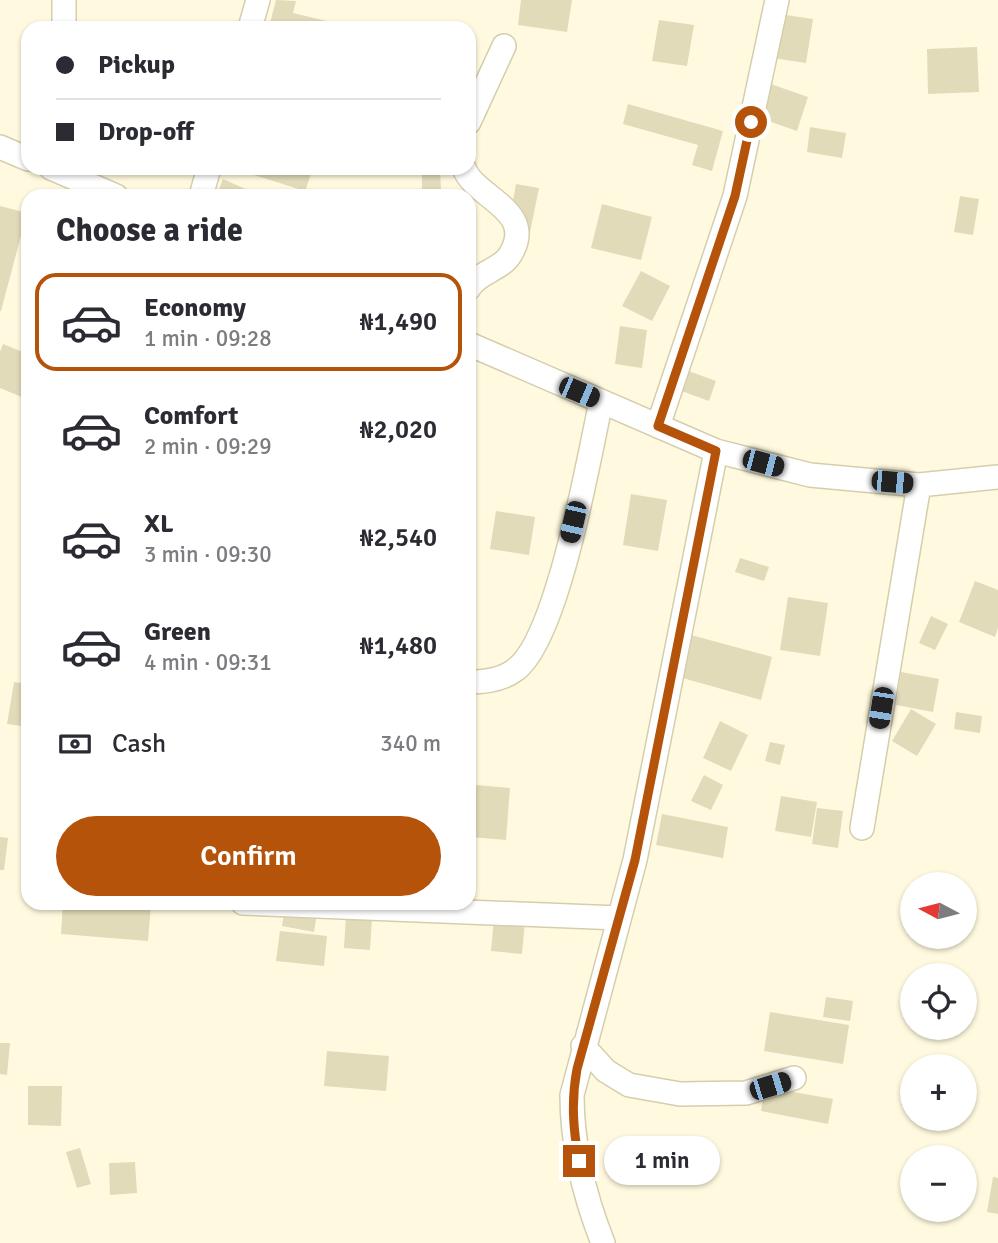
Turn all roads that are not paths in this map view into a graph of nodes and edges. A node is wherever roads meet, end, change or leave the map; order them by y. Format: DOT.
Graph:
graph roads {
  1 [pos="64,0"];
  2 [pos="258,0"];
  3 [pos="778,0"];
  4 [pos="64,21"];
  5 [pos="252,21"];
  6 [pos="503,46"];
  7 [pos="476,106"];
  8 [pos="0,147"];
  9 [pos="21,156"];
  10 [pos="71,175"];
  11 [pos="468,175"];
  12 [pos="101,189"];
  13 [pos="476,279"];
  14 [pos="476,347"];
  15 [pos="601,401"];
  16 [pos="658,426"];
  17 [pos="716,451"];
  18 [pos="998,477"];
  19 [pos="919,485"];
  20 [pos="476,681"];
  21 [pos="862,828"];
  22 [pos="418,910"];
  23 [pos="619,918"];
  24 [pos="583,1046"];
  25 [pos="794,1078"];
  26 [pos="603,1243"];
  1 -- 4 [label="street"];
  2 -- 5 [label="street"];
  3 -- 16 [label="street"];
  6 -- 7 [label="street"];
  8 -- 9 [label="street"];
  10 -- 12 [label="street"];
  11 -- 13 [label="street"];
  14 -- 15 [label="street"];
  15 -- 16 [label="street"];
  15 -- 20 [label="street"];
  16 -- 17 [label="street"];
  17 -- 19 [label="street"];
  17 -- 23 [label="street"];
  18 -- 19 [label="street"];
  19 -- 21 [label="street"];
  22 -- 23 [label="street"];
  23 -- 24 [label="street"];
  24 -- 25 [label="street"];
  24 -- 26 [label="street"];
}
